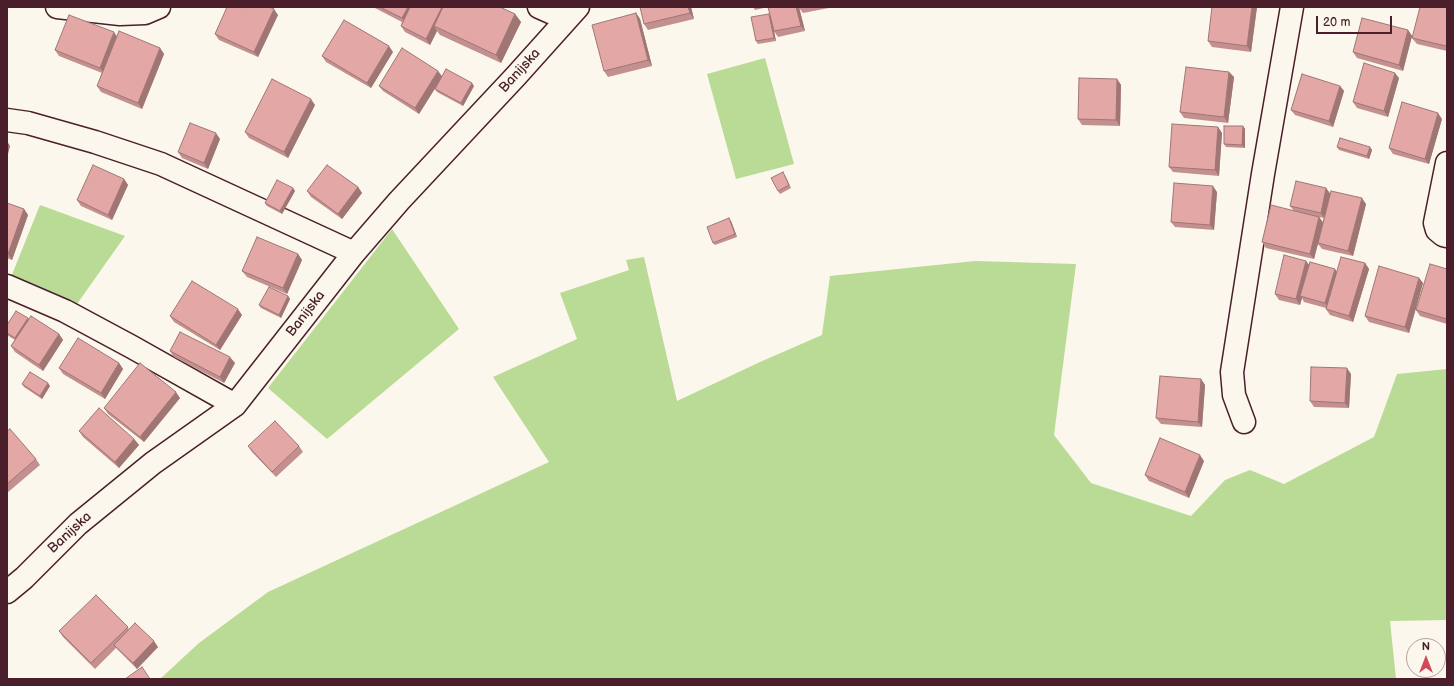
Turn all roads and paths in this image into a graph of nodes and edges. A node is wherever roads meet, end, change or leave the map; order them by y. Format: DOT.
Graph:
graph roads {
  1 [pos="58,7"];
  2 [pos="158,7"];
  3 [pos="539,7"];
  4 [pos="1292,7"];
  5 [pos="572,13"];
  6 [pos="7,120"];
  7 [pos="1447,163"];
  8 [pos="1447,236"];
  9 [pos="354,253"];
  10 [pos="7,286"];
  11 [pos="235,405"];
  12 [pos="1244,422"];
  13 [pos="7,592"];
  1 -- 2 [label="street"];
  3 -- 5 [label="street"];
  4 -- 12 [label="street"];
  5 -- 9 [label="street, Banijska"];
  6 -- 9 [label="street"];
  7 -- 8 [label="street"];
  9 -- 11 [label="street, Banijska"];
  10 -- 11 [label="street"];
  11 -- 13 [label="street, Banijska"];
}
